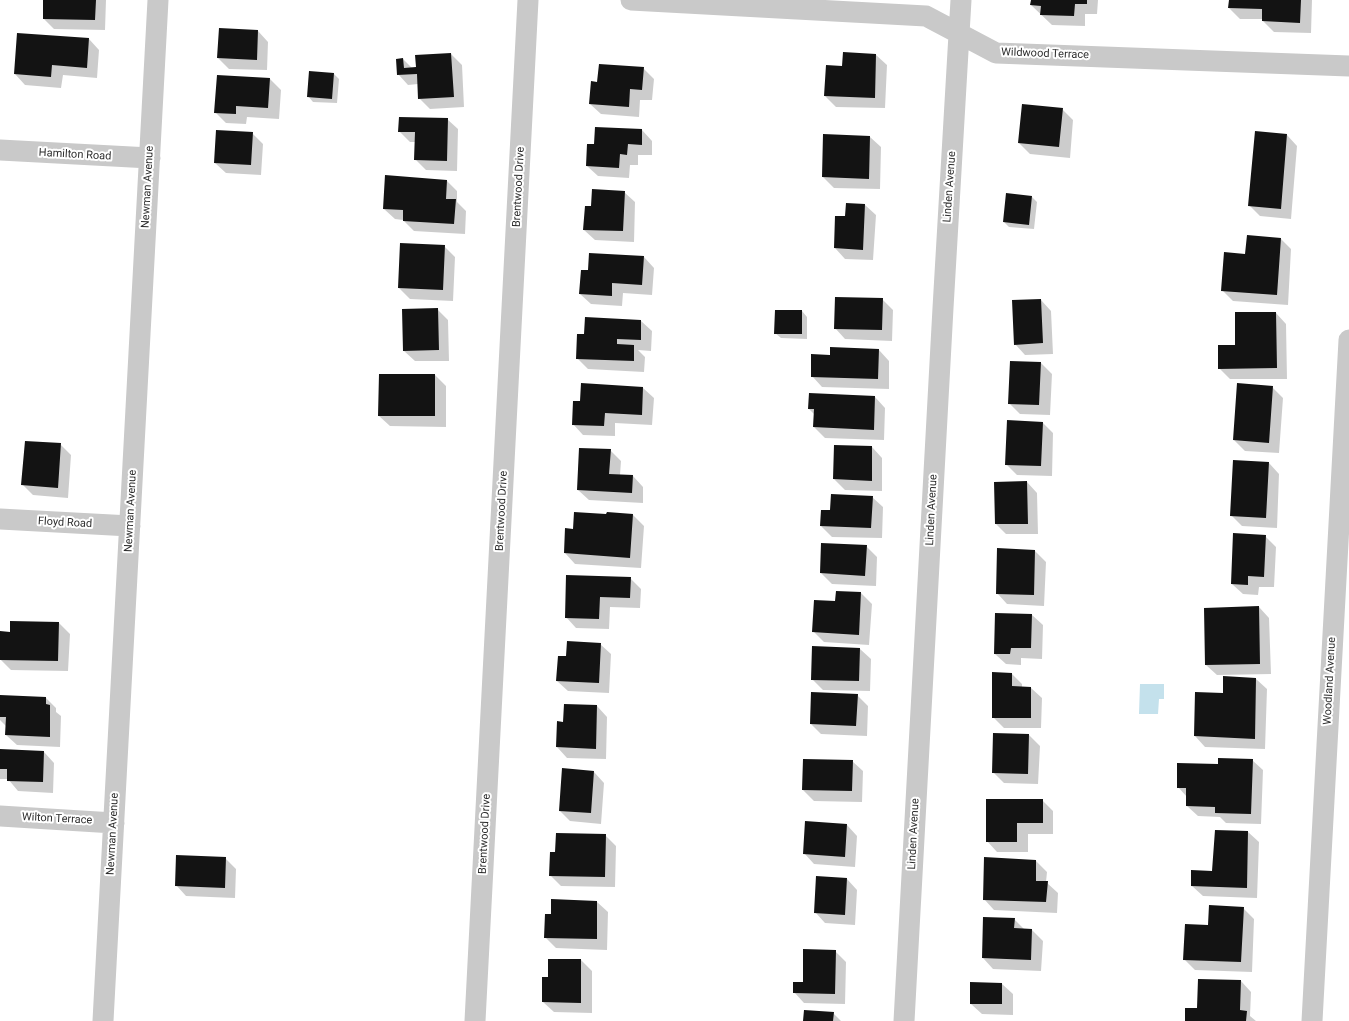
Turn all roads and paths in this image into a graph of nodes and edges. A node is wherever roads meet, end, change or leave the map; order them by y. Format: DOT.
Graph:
graph roads {
  1 [pos="158,0"];
  2 [pos="528,0"];
  3 [pos="631,0"];
  4 [pos="961,0"];
  5 [pos="959,34"];
  6 [pos="1349,66"];
  7 [pos="0,150"];
  8 [pos="150,158"];
  9 [pos="1349,340"];
  10 [pos="1345,461"];
  11 [pos="0,519"];
  12 [pos="130,526"];
  13 [pos="0,816"];
  14 [pos="114,823"];
  15 [pos="103,1021"];
  16 [pos="475,1021"];
  17 [pos="904,1021"];
  18 [pos="1312,1021"];
  1 -- 8 [label="street, Newman Avenue"];
  2 -- 16 [label="street, Brentwood Drive"];
  3 -- 5 [label="street, Wildwood Terrace"];
  4 -- 5 [label="street, Linden Avenue"];
  5 -- 6 [label="street, Wildwood Terrace"];
  5 -- 17 [label="street, Linden Avenue"];
  7 -- 8 [label="street, Hamilton Road"];
  8 -- 12 [label="street, Newman Avenue"];
  9 -- 10 [label="street, Woodland Avenue"];
  10 -- 18 [label="street, Woodland Avenue"];
  11 -- 12 [label="street, Floyd Road"];
  12 -- 14 [label="street, Newman Avenue"];
  13 -- 14 [label="street, Wilton Terrace"];
  14 -- 15 [label="street, Newman Avenue"];
}
